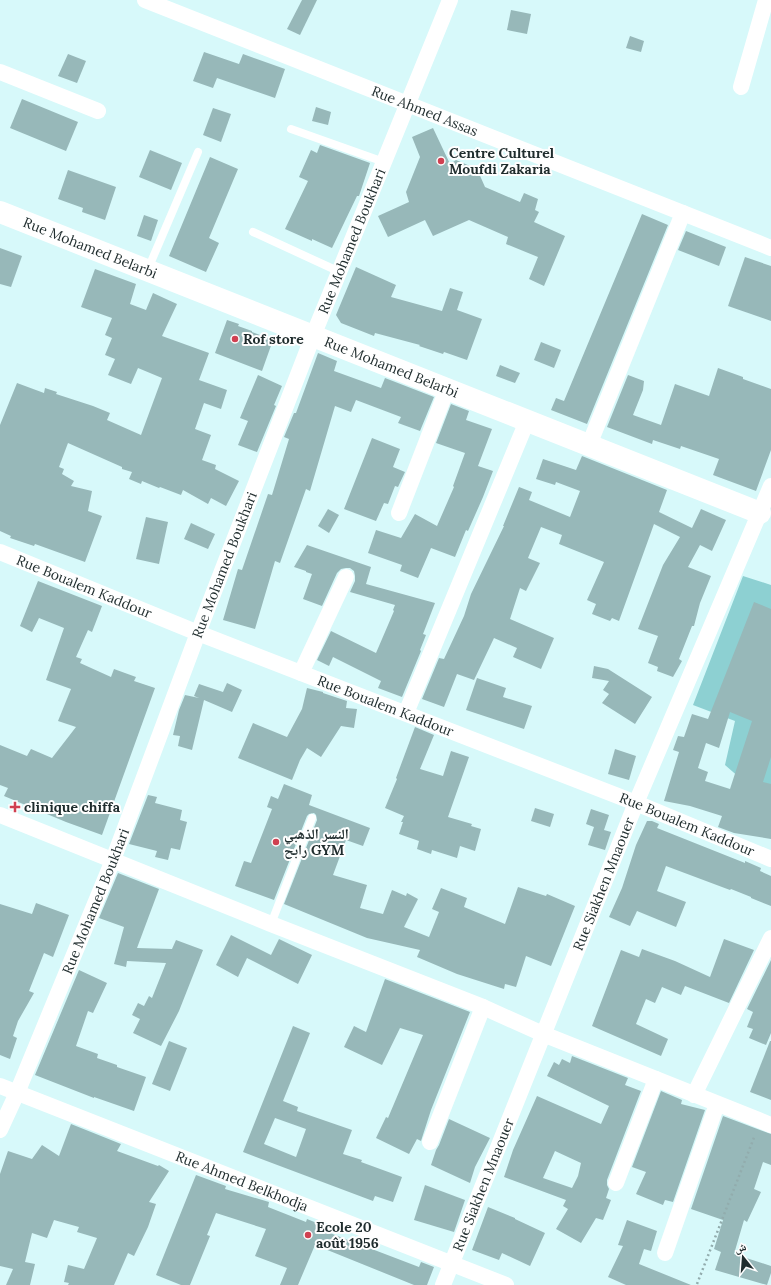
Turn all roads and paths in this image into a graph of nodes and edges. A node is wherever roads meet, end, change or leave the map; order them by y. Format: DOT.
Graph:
graph roads {
  1 [pos="145,0"];
  2 [pos="450,0"];
  3 [pos="766,0"];
  4 [pos="0,72"];
  5 [pos="741,87"];
  6 [pos="408,103"];
  7 [pos="98,111"];
  8 [pos="291,129"];
  9 [pos="198,152"];
  10 [pos="384,162"];
  11 [pos="0,212"];
  12 [pos="683,213"];
  13 [pos="253,232"];
  14 [pos="771,248"];
  15 [pos="148,270"];
  16 [pos="340,272"];
  17 [pos="313,336"];
  18 [pos="447,389"];
  19 [pos="527,421"];
  20 [pos="589,445"];
  21 [pos="771,486"];
  22 [pos="399,513"];
  23 [pos="760,513"];
  24 [pos="0,552"];
  25 [pos="346,577"];
  26 [pos="198,633"];
  27 [pos="301,673"];
  28 [pos="406,714"];
  29 [pos="636,803"];
  30 [pos="0,815"];
  31 [pos="312,818"];
  32 [pos="771,859"];
  33 [pos="113,860"];
  34 [pos="271,924"];
  35 [pos="771,938"];
  36 [pos="483,1007"];
  37 [pos="543,1034"];
  38 [pos="656,1079"];
  39 [pos="0,1086"];
  40 [pos="17,1093"];
  41 [pos="694,1095"];
  42 [pos="717,1104"];
  43 [pos="766,1123"];
  44 [pos="0,1130"];
  45 [pos="430,1142"];
  46 [pos="616,1183"];
  47 [pos="665,1253"];
  48 [pos="452,1264"];
  49 [pos="697,1284"];
  50 [pos="443,1285"];
  51 [pos="506,1285"];
  1 -- 6 [label="street, Rue Ahmed Assas"];
  2 -- 6 [label="street, Rue Mohamed Boukhari"];
  3 -- 5 [label="street"];
  4 -- 7 [label="street"];
  6 -- 10 [label="street, Rue Mohamed Boukhari"];
  6 -- 12 [label="street, Rue Ahmed Assas"];
  8 -- 10 [label="lane"];
  9 -- 15 [label="lane"];
  10 -- 16 [label="street, Rue Mohamed Boukhari"];
  11 -- 15 [label="street, Rue Mohamed Belarbi"];
  12 -- 14 [label="street, Rue Ahmed Assas"];
  12 -- 20 [label="street"];
  13 -- 16 [label="lane"];
  15 -- 17 [label="street, Rue Mohamed Belarbi"];
  16 -- 17 [label="street, Rue Mohamed Boukhari"];
  17 -- 18 [label="street, Rue Mohamed Belarbi"];
  17 -- 26 [label="street, Rue Mohamed Boukhari"];
  18 -- 19 [label="street, Rue Mohamed Belarbi"];
  18 -- 22 [label="street"];
  19 -- 20 [label="street, Rue Mohamed Belarbi"];
  19 -- 28 [label="street"];
  20 -- 23 [label="street, Rue Mohamed Belarbi"];
  21 -- 23 [label="street, Rue Siakhen Mnaouer"];
  23 -- 29 [label="street, Rue Siakhen Mnaouer"];
  24 -- 26 [label="street, Rue Boualem Kaddour"];
  25 -- 27 [label="street"];
  26 -- 27 [label="street, Rue Boualem Kaddour"];
  26 -- 33 [label="street, Rue Mohamed Boukhari"];
  27 -- 28 [label="street, Rue Boualem Kaddour"];
  28 -- 29 [label="street, Rue Boualem Kaddour"];
  29 -- 32 [label="street, Rue Boualem Kaddour"];
  29 -- 37 [label="street, Rue Siakhen Mnaouer"];
  30 -- 33 [label="street"];
  31 -- 34 [label="lane"];
  33 -- 34 [label="street"];
  33 -- 40 [label="street, Rue Mohamed Boukhari"];
  34 -- 36 [label="street"];
  35 -- 41 [label="street"];
  36 -- 37 [label="street"];
  36 -- 45 [label="street"];
  37 -- 38 [label="street"];
  37 -- 48 [label="street, Rue Siakhen Mnaouer"];
  38 -- 41 [label="street"];
  38 -- 46 [label="street"];
  39 -- 40 [label="street, Rue Ahmed Belkhodja"];
  40 -- 44 [label="street, Rue Mohamed Boukhari"];
  40 -- 48 [label="street, Rue Ahmed Belkhodja"];
  41 -- 42 [label="street"];
  42 -- 43 [label="street"];
  42 -- 47 [label="street"];
  43 -- 49 [label="path"];
  48 -- 50 [label="street, Rue Siakhen Mnaouer"];
  48 -- 51 [label="street, Rue Ahmed Belkhodja"];
}
